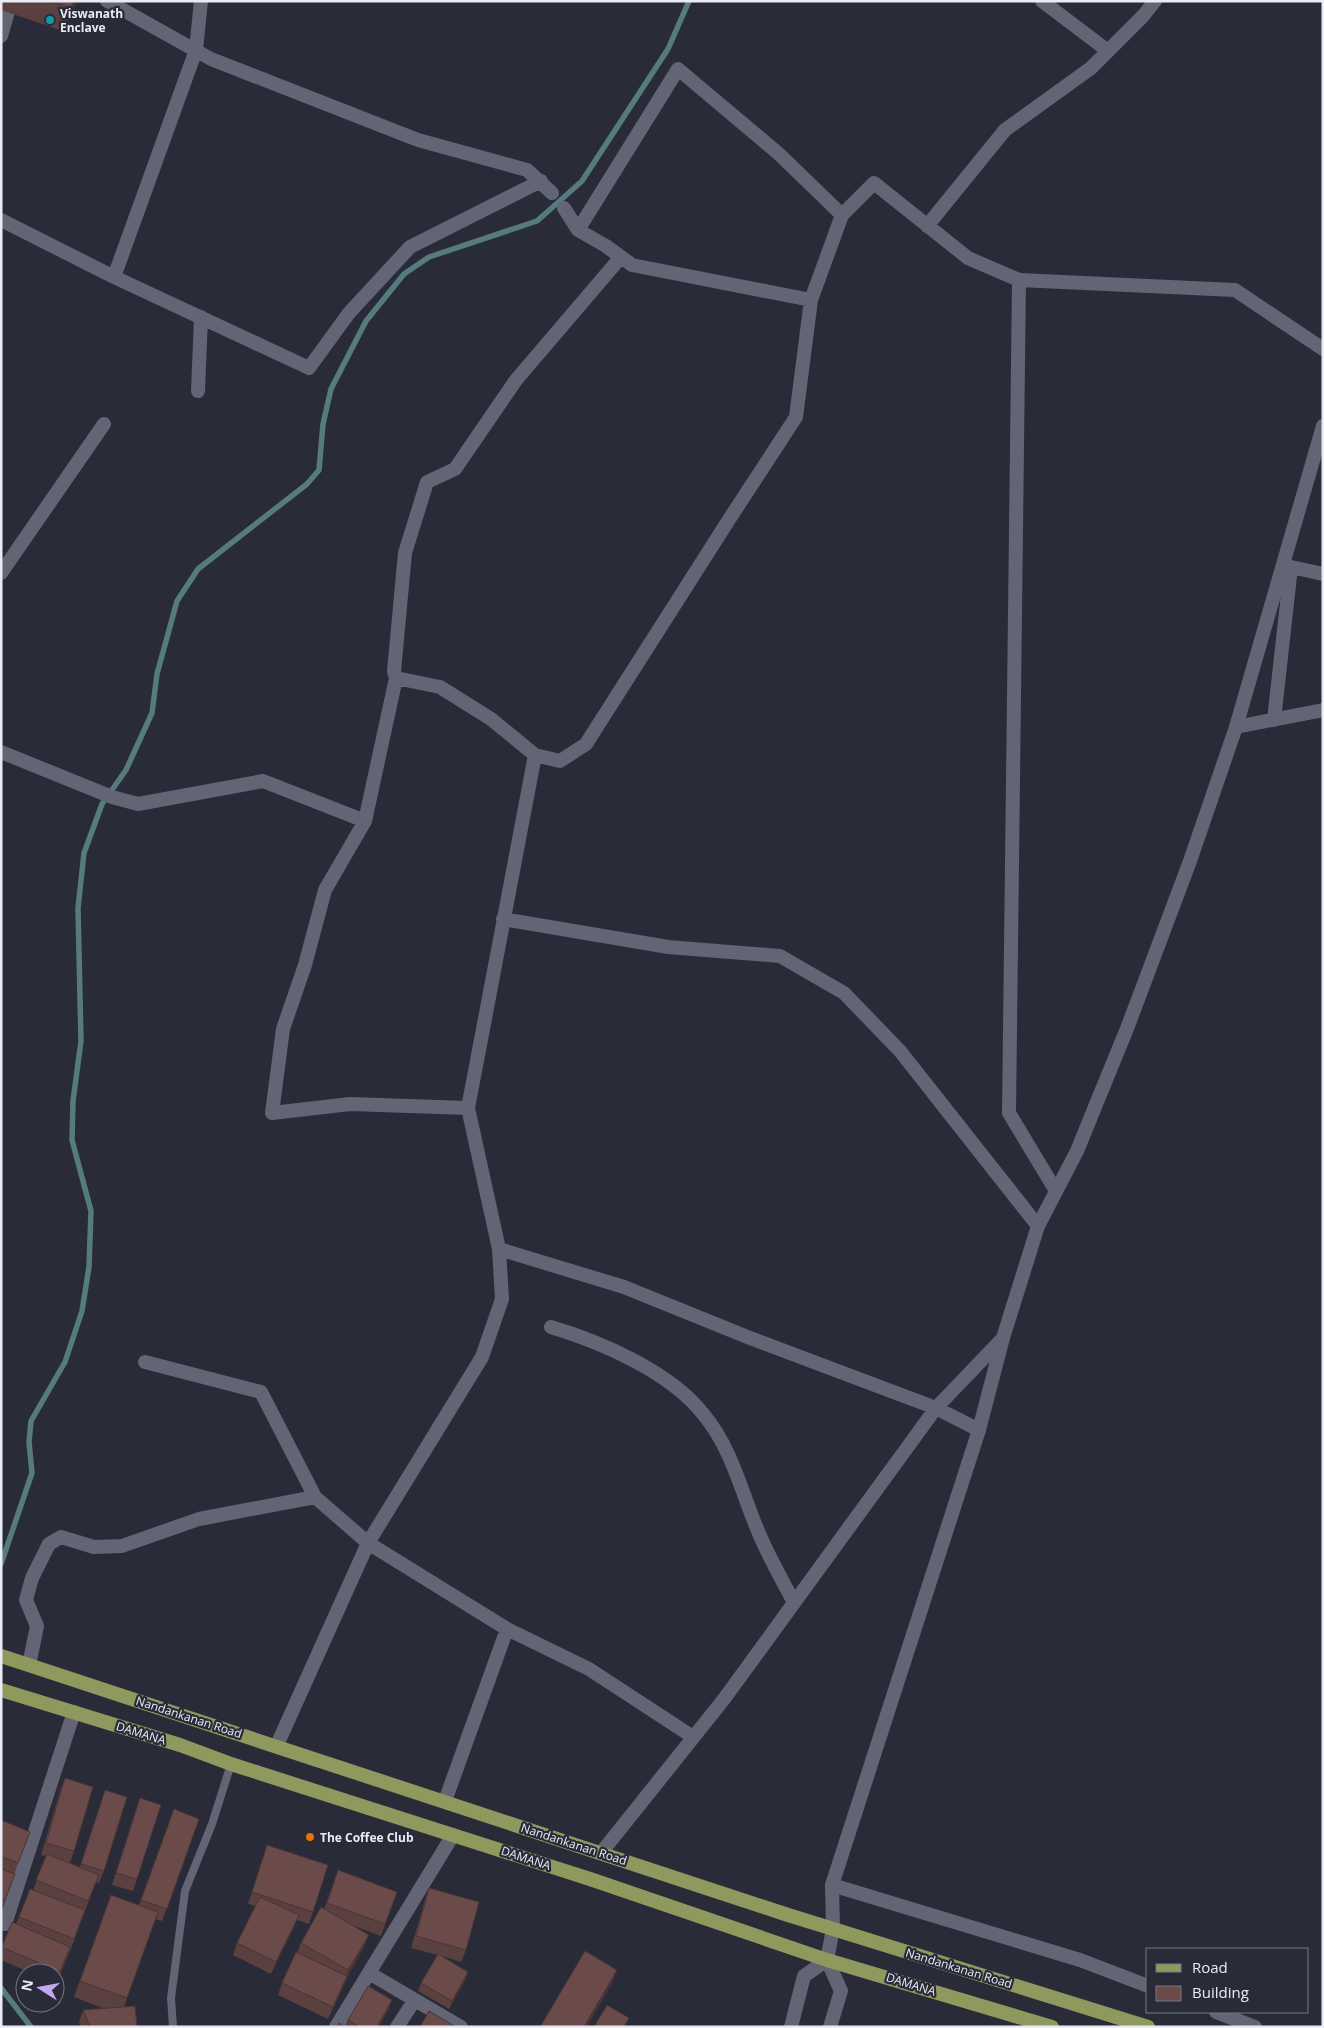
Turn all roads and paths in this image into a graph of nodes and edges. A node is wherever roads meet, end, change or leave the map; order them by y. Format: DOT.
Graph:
graph roads {
  1 [pos="11,1"];
  2 [pos="107,1"];
  3 [pos="201,1"];
  4 [pos="1042,1"];
  5 [pos="1155,1"];
  6 [pos="1,36"];
  7 [pos="196,50"];
  8 [pos="1108,51"];
  9 [pos="541,181"];
  10 [pos="552,193"];
  11 [pos="564,208"];
  12 [pos="842,215"];
  13 [pos="1,220"];
  14 [pos="928,226"];
  15 [pos="578,230"];
  16 [pos="621,257"];
  17 [pos="114,277"];
  18 [pos="1019,280"];
  19 [pos="810,300"];
  20 [pos="201,318"];
  21 [pos="1323,349"];
  22 [pos="198,391"];
  23 [pos="104,424"];
  24 [pos="1323,426"];
  25 [pos="1,573"];
  26 [pos="1323,574"];
  27 [pos="396,678"];
  28 [pos="1323,710"];
  29 [pos="1274,720"];
  30 [pos="1236,727"];
  31 [pos="1,752"];
  32 [pos="536,755"];
  33 [pos="365,821"];
  34 [pos="503,919"];
  35 [pos="468,1108"];
  36 [pos="1056,1191"];
  37 [pos="1038,1226"];
  38 [pos="500,1249"];
  39 [pos="551,1327"];
  40 [pos="1003,1338"];
  41 [pos="146,1362"];
  42 [pos="936,1408"];
  43 [pos="978,1430"];
  44 [pos="315,1497"];
  45 [pos="368,1543"];
  46 [pos="794,1603"];
  47 [pos="507,1629"];
  48 [pos="4,1657"];
  49 [pos="29,1665"];
  50 [pos="1,1690"];
  51 [pos="74,1712"];
  52 [pos="693,1737"];
  53 [pos="277,1746"];
  54 [pos="231,1764"];
  55 [pos="445,1801"];
  56 [pos="453,1834"];
  57 [pos="601,1853"];
  58 [pos="832,1885"];
  59 [pos="5,1924"];
  60 [pos="833,1929"];
  61 [pos="827,1960"];
  62 [pos="369,1973"];
  63 [pos="1146,1985"];
  64 [pos="414,2001"];
  65 [pos="1219,2013"];
  66 [pos="174,2027"];
  67 [pos="336,2027"];
  68 [pos="397,2027"];
  69 [pos="461,2027"];
  70 [pos="791,2027"];
  71 [pos="830,2027"];
  72 [pos="1052,2027"];
  73 [pos="1148,2027"];
  74 [pos="1255,2027"];
  1 -- 6 [label="street"];
  2 -- 7 [label="street"];
  3 -- 7 [label="street"];
  4 -- 8 [label="street"];
  5 -- 8 [label="street"];
  7 -- 9 [label="street"];
  7 -- 17 [label="street"];
  8 -- 14 [label="street"];
  9 -- 10 [label="street"];
  9 -- 20 [label="street"];
  11 -- 15 [label="street"];
  12 -- 14 [label="street"];
  12 -- 15 [label="street"];
  12 -- 19 [label="street"];
  13 -- 17 [label="street"];
  14 -- 18 [label="street"];
  15 -- 16 [label="street"];
  16 -- 19 [label="street"];
  16 -- 27 [label="street"];
  17 -- 20 [label="street"];
  18 -- 21 [label="street"];
  18 -- 36 [label="street"];
  19 -- 32 [label="street"];
  20 -- 22 [label="street"];
  23 -- 25 [label="street"];
  24 -- 30 [label="street"];
  26 -- 29 [label="street"];
  27 -- 32 [label="street"];
  27 -- 33 [label="street"];
  28 -- 29 [label="street"];
  29 -- 30 [label="street"];
  30 -- 36 [label="street"];
  31 -- 33 [label="street"];
  32 -- 34 [label="street"];
  33 -- 35 [label="street"];
  34 -- 35 [label="street"];
  34 -- 37 [label="street"];
  35 -- 38 [label="street"];
  36 -- 37 [label="street"];
  37 -- 40 [label="street"];
  38 -- 42 [label="street"];
  38 -- 45 [label="street"];
  39 -- 46 [label="street"];
  40 -- 42 [label="street"];
  40 -- 43 [label="street"];
  41 -- 44 [label="street"];
  42 -- 43 [label="street"];
  42 -- 46 [label="street"];
  43 -- 58 [label="street"];
  44 -- 45 [label="street"];
  44 -- 49 [label="street"];
  45 -- 47 [label="street"];
  45 -- 53 [label="street"];
  46 -- 52 [label="street"];
  47 -- 52 [label="street"];
  47 -- 55 [label="street"];
  48 -- 49 [label="main road, Nandankanan Road"];
  49 -- 53 [label="main road, Nandankanan Road"];
  50 -- 51 [label="main road, DAMANA"];
  51 -- 54 [label="main road, DAMANA"];
  51 -- 59 [label="street"];
  52 -- 57 [label="street"];
  53 -- 55 [label="main road, Nandankanan Road"];
  54 -- 56 [label="main road, DAMANA"];
  54 -- 66 [label="lane"];
  55 -- 57 [label="main road, Nandankanan Road"];
  56 -- 61 [label="main road, DAMANA"];
  56 -- 62 [label="street"];
  57 -- 60 [label="main road, Nandankanan Road"];
  58 -- 60 [label="street"];
  58 -- 63 [label="street"];
  60 -- 61 [label="street"];
  60 -- 73 [label="main road, Nandankanan Road"];
  61 -- 70 [label="street"];
  61 -- 71 [label="street"];
  61 -- 72 [label="main road, DAMANA"];
  62 -- 64 [label="street"];
  62 -- 67 [label="street"];
  64 -- 68 [label="street"];
  64 -- 69 [label="street"];
  65 -- 74 [label="street"];
}
